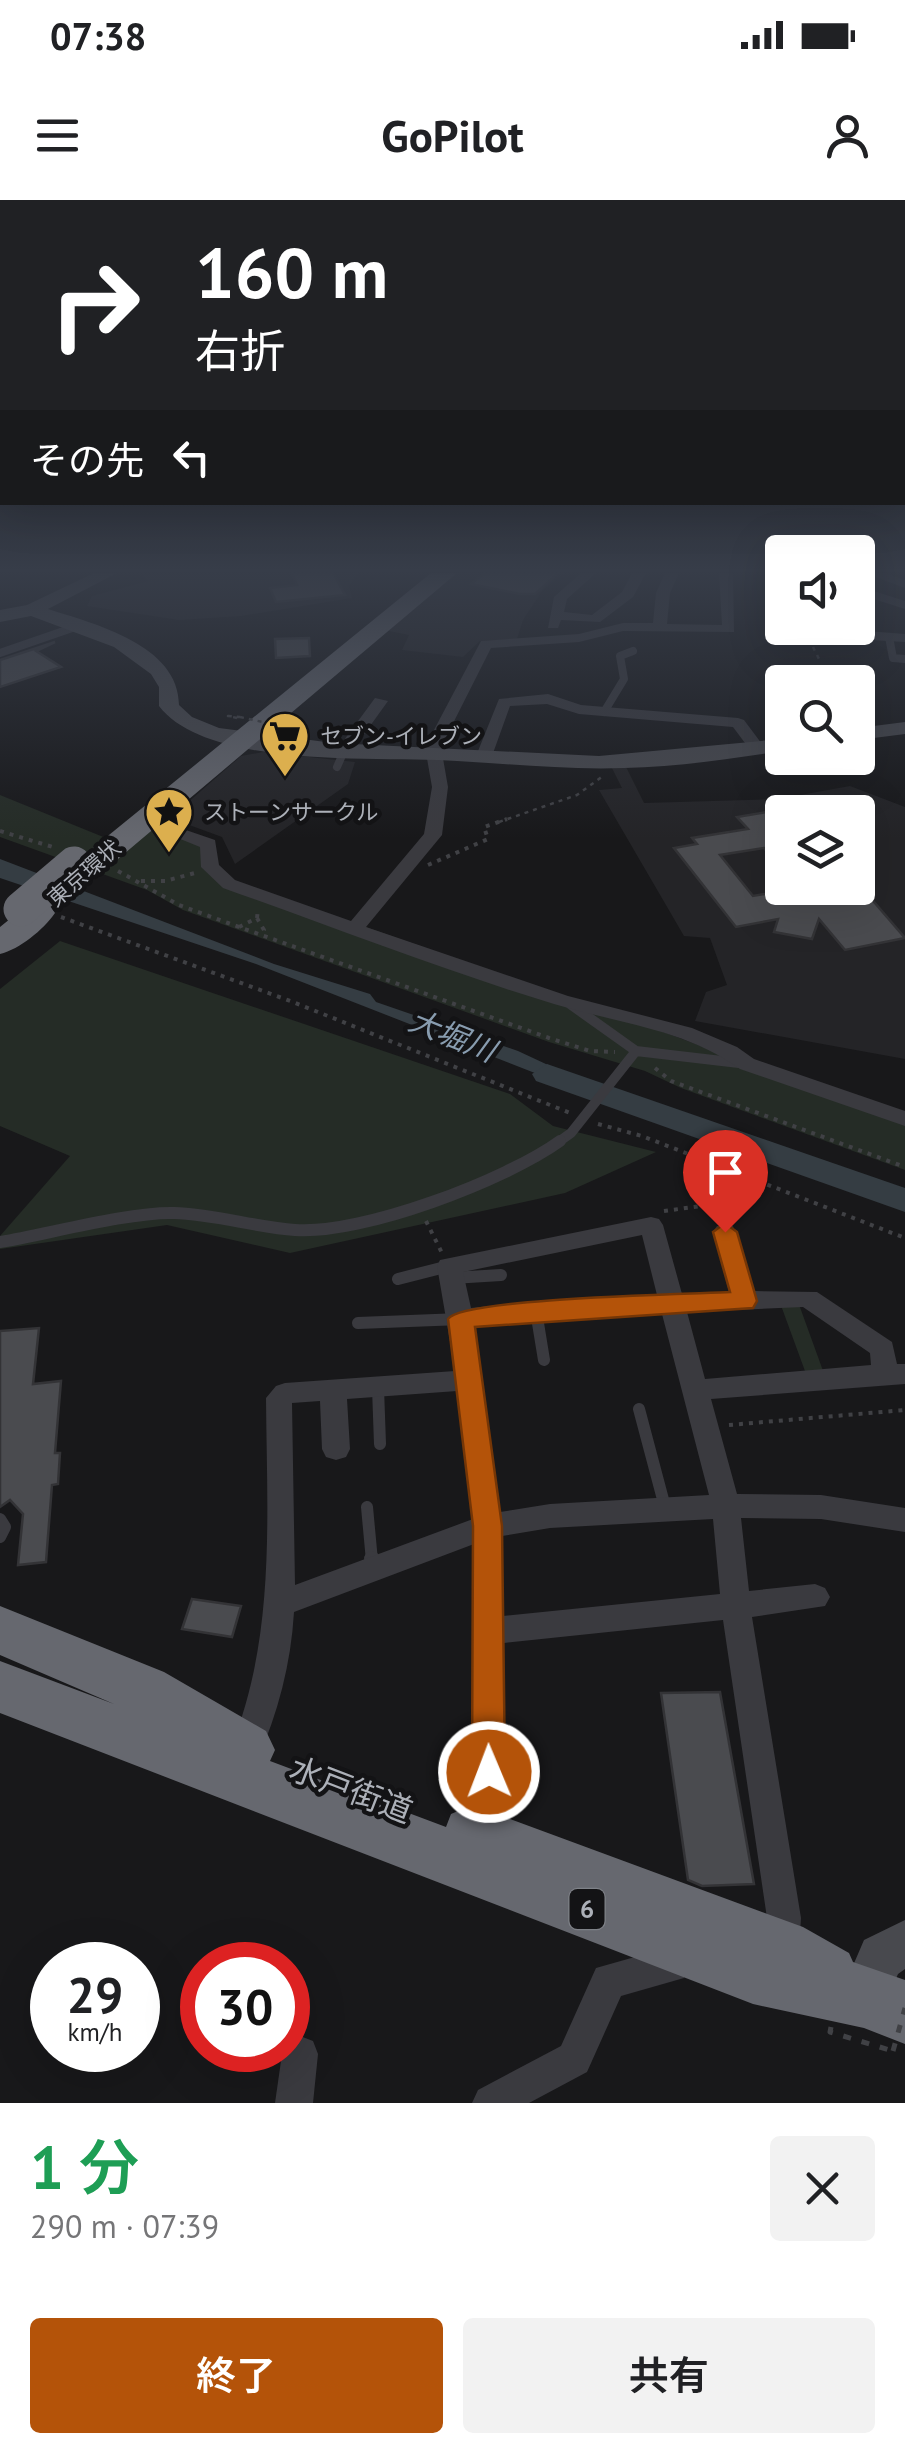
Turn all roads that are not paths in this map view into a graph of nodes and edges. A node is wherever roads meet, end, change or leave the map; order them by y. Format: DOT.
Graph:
graph roads {
  1 [pos="146,662"];
  2 [pos="319,662"];
  3 [pos="326,662"];
  4 [pos="478,662"];
  5 [pos="621,662"];
  6 [pos="380,701"];
  7 [pos="604,712"];
  8 [pos="237,728"];
  9 [pos="905,728"];
  10 [pos="875,729"];
  11 [pos="765,747"];
  12 [pos="756,748"];
  13 [pos="433,753"];
  14 [pos="484,756"];
  15 [pos="340,759"];
  16 [pos="145,821"];
  17 [pos="85,863"];
  18 [pos="28,916"];
  19 [pos="356,927"];
  20 [pos="0,944"];
  21 [pos="566,1002"];
  22 [pos="634,1055"];
  23 [pos="747,1064"];
  24 [pos="905,1119"];
  25 [pos="725,1232"];
  26 [pos="0,1242"];
  27 [pos="450,1272"];
  28 [pos="501,1275"];
  29 [pos="398,1279"];
  30 [pos="744,1301"];
  31 [pos="671,1304"];
  32 [pos="536,1311"];
  33 [pos="461,1319"];
  34 [pos="358,1323"];
  35 [pos="544,1360"];
  36 [pos="894,1374"];
  37 [pos="469,1380"];
  38 [pos="378,1388"];
  39 [pos="333,1390"];
  40 [pos="694,1390"];
  41 [pos="639,1410"];
  42 [pos="380,1444"];
  43 [pos="336,1449"];
  44 [pos="726,1506"];
  45 [pos="367,1507"];
  46 [pos="665,1507"];
  47 [pos="0,1519"];
  48 [pos="905,1520"];
  49 [pos="488,1526"];
  50 [pos="0,1538"];
  51 [pos="373,1571"];
  52 [pos="815,1598"];
  53 [pos="279,1604"];
  54 [pos="736,1608"];
  55 [pos="0,1630"];
  56 [pos="486,1630"];
  57 [pos="0,1658"];
  58 [pos="0,1687"];
  59 [pos="0,1711"];
  60 [pos="246,1750"];
  61 [pos="314,1804"];
  62 [pos="480,1838"];
  63 [pos="676,1943"];
  64 [pos="905,1944"];
  65 [pos="781,1949"];
  66 [pos="880,2018"];
  67 [pos="298,2072"];
  68 [pos="294,2103"];
  69 [pos="490,2103"];
  1 -- 8 [label="street"];
  2 -- 8 [label="highway, 東京環状"];
  3 -- 8 [label="highway, 東京環状"];
  4 -- 13 [label="street"];
  5 -- 7 [label="lane"];
  6 -- 15 [label="street"];
  7 -- 12 [label="street"];
  7 -- 14 [label="street"];
  8 -- 15 [label="street"];
  8 -- 16 [label="highway, 東京環状"];
  8 -- 17 [label="highway, 東京環状"];
  9 -- 10 [label="street"];
  11 -- 12 [label="street"];
  12 -- 14 [label="street"];
  13 -- 14 [label="street"];
  13 -- 15 [label="street"];
  13 -- 19 [label="street"];
  16 -- 17 [label="highway, 東京環状"];
  16 -- 19 [label="street"];
  17 -- 18 [label="highway, 東京環状"];
  18 -- 20 [label="highway, 東京環状"];
  19 -- 21 [label="street"];
  21 -- 22 [label="lane"];
  21 -- 23 [label="street"];
  22 -- 23 [label="lane"];
  22 -- 26 [label="lane"];
  23 -- 24 [label="street"];
  25 -- 30 [label="street"];
  27 -- 28 [label="lane"];
  27 -- 29 [label="lane"];
  27 -- 31 [label="street"];
  27 -- 33 [label="street"];
  30 -- 31 [label="street"];
  30 -- 36 [label="street"];
  31 -- 32 [label="street"];
  31 -- 40 [label="street"];
  32 -- 33 [label="street"];
  32 -- 35 [label="lane"];
  33 -- 34 [label="lane"];
  33 -- 37 [label="street"];
  36 -- 40 [label="street"];
  37 -- 38 [label="street"];
  37 -- 49 [label="street"];
  38 -- 39 [label="street"];
  38 -- 42 [label="lane"];
  39 -- 43 [label="street"];
  39 -- 53 [label="street"];
  40 -- 44 [label="street"];
  41 -- 46 [label="lane"];
  44 -- 46 [label="street"];
  44 -- 48 [label="street"];
  44 -- 54 [label="street"];
  45 -- 51 [label="lane"];
  46 -- 49 [label="street"];
  47 -- 50 [label="lane"];
  49 -- 51 [label="street"];
  49 -- 56 [label="street"];
  51 -- 53 [label="street"];
  52 -- 54 [label="street"];
  53 -- 60 [label="street"];
  54 -- 56 [label="street"];
  54 -- 65 [label="street"];
  55 -- 60 [label="highway, 6"];
  56 -- 62 [label="street"];
  57 -- 60 [label="highway, 水戸街道 / 6"];
  58 -- 61 [label="highway, 水戸街道 / 6"];
  59 -- 61 [label="highway, 6"];
  60 -- 62 [label="highway, 水戸街道 / 6"];
  61 -- 63 [label="highway, 水戸街道 / 6"];
  62 -- 65 [label="highway, 水戸街道 / 6"];
  63 -- 66 [label="highway, 水戸街道 / 6"];
  63 -- 69 [label="street"];
  64 -- 66 [label="street"];
  65 -- 66 [label="highway, 水戸街道 / 6"];
  67 -- 68 [label="street"];
}
